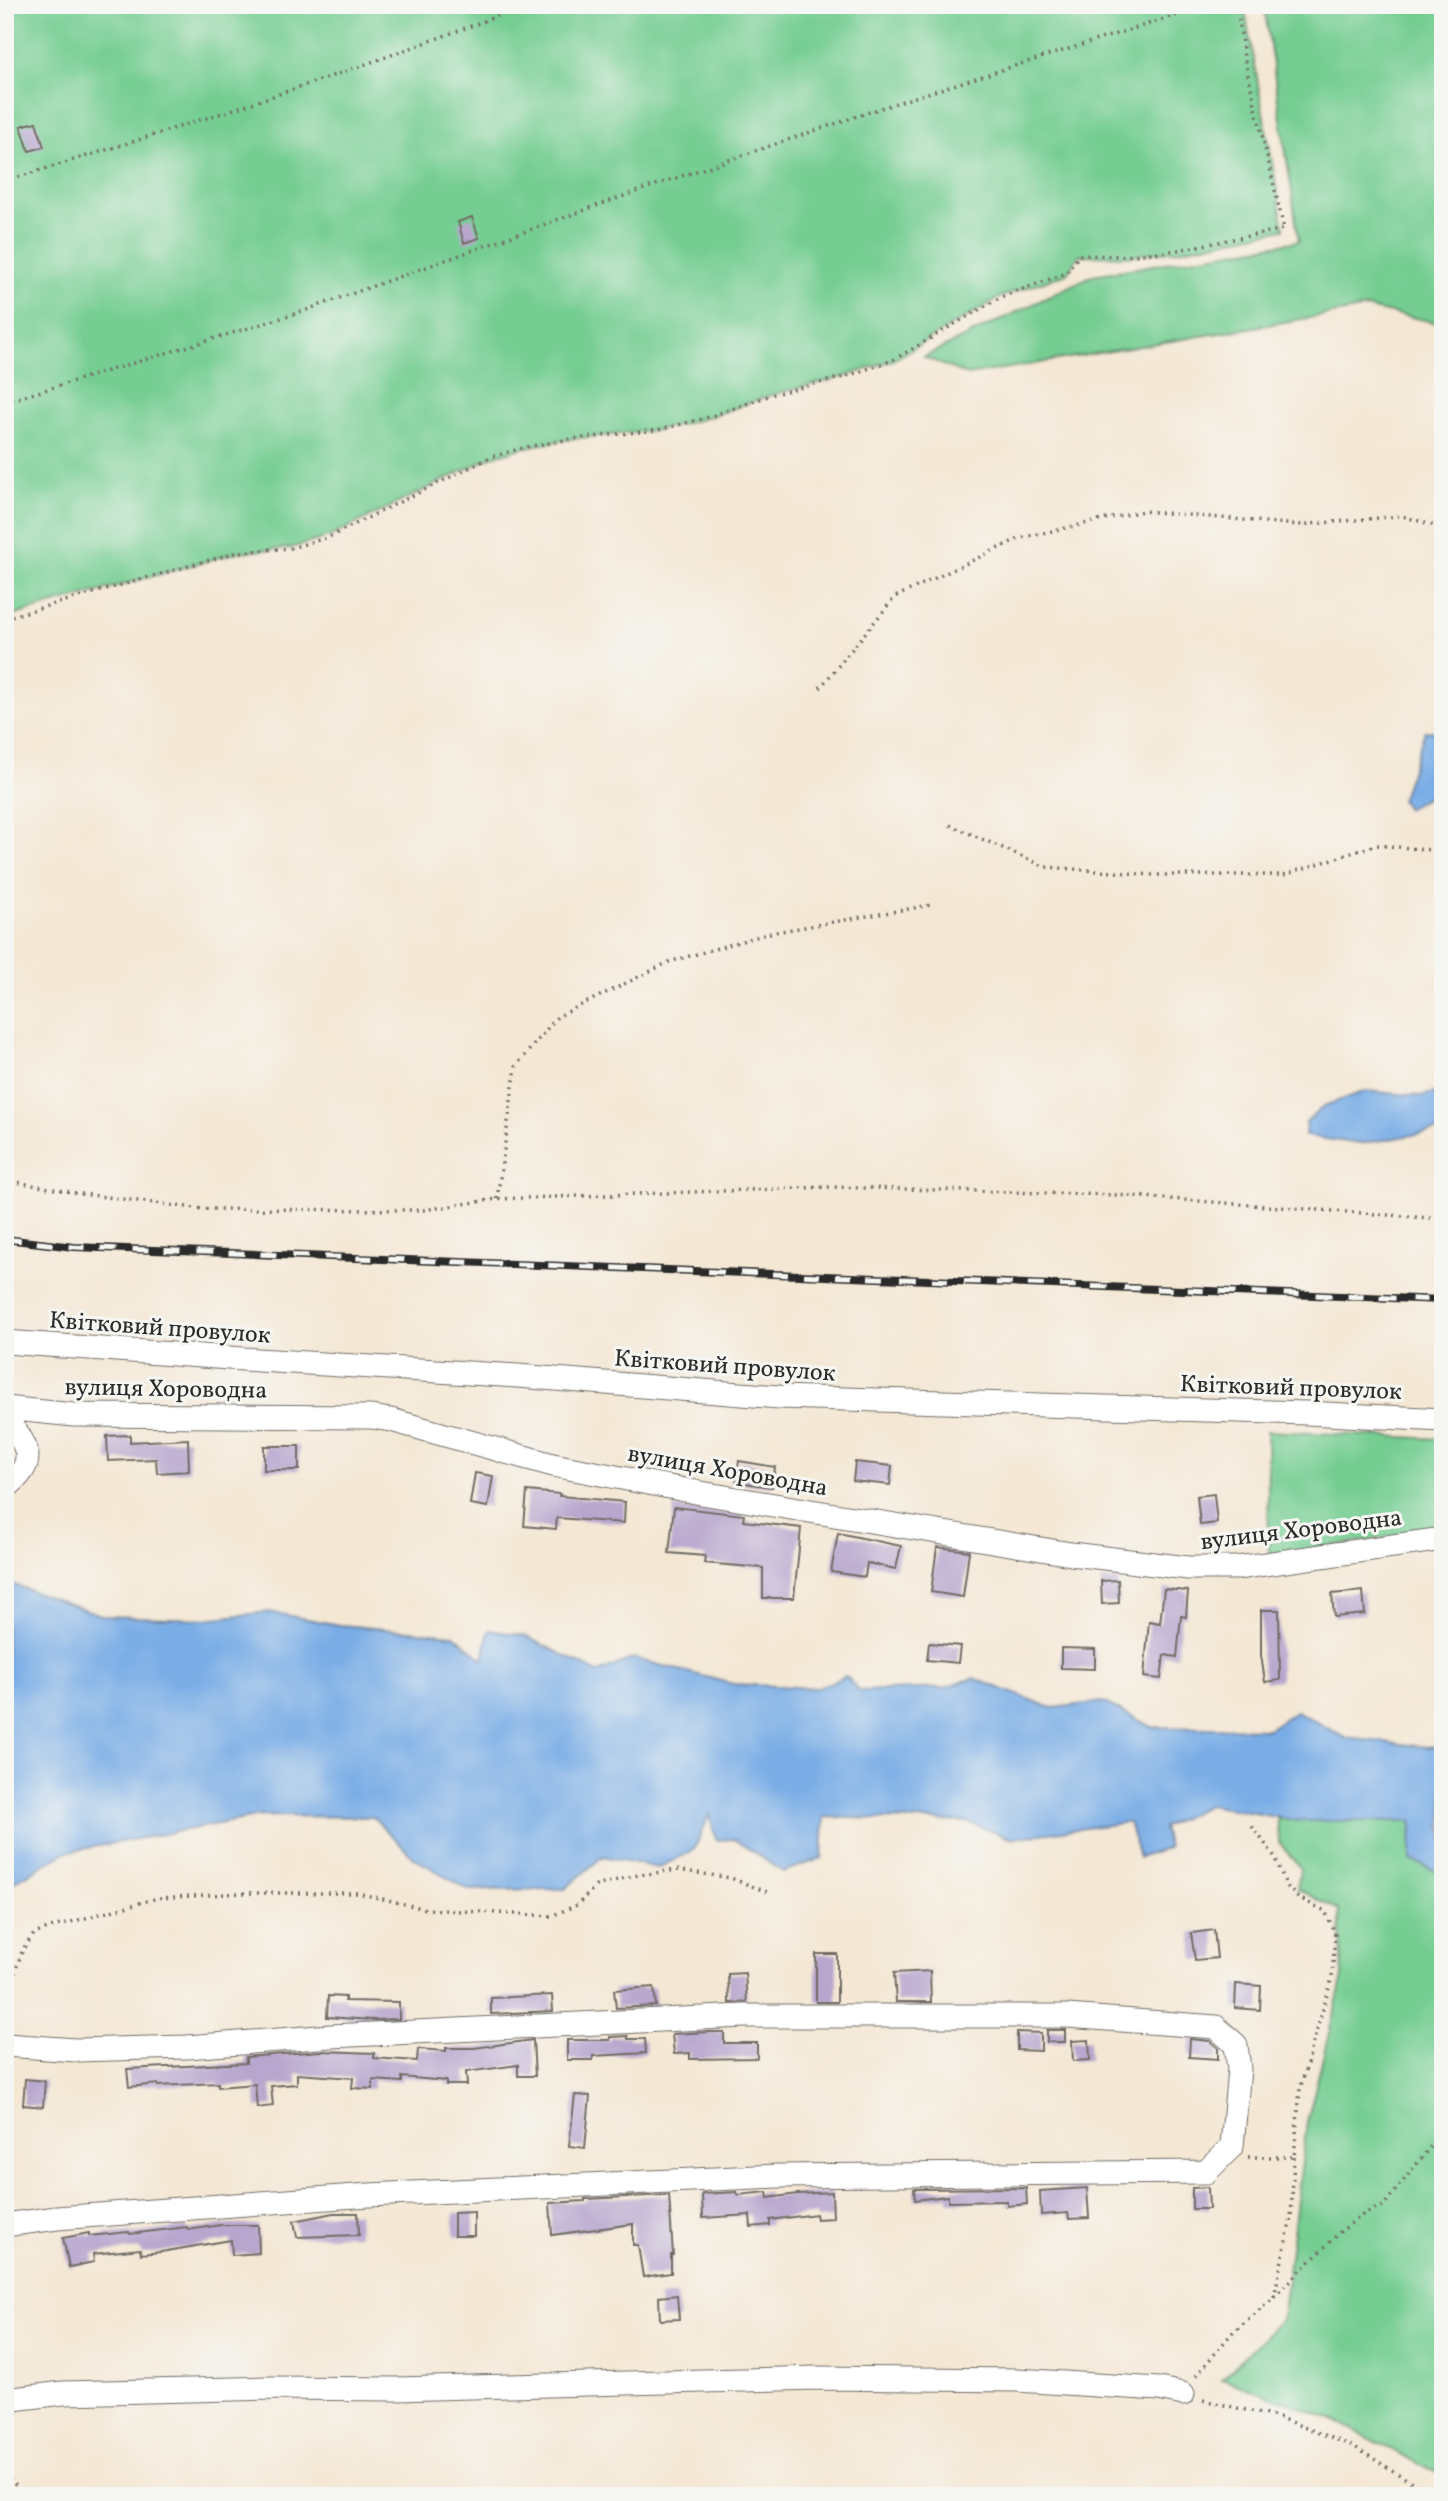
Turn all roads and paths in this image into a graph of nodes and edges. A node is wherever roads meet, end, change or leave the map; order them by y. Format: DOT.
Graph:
graph roads {
  1 [pos="526,5"];
  2 [pos="1209,5"];
  3 [pos="1237,5"];
  4 [pos="5,181"];
  5 [pos="5,402"];
  6 [pos="1443,528"];
  7 [pos="5,618"];
  8 [pos="820,688"];
  9 [pos="950,825"];
  10 [pos="1443,851"];
  11 [pos="932,905"];
  12 [pos="5,1180"];
  13 [pos="497,1199"];
  14 [pos="1443,1219"];
  15 [pos="5,1342"];
  16 [pos="5,1408"];
  17 [pos="5,1417"];
  18 [pos="1443,1420"];
  19 [pos="5,1488"];
  20 [pos="1443,1539"];
  21 [pos="1251,1825"];
  22 [pos="768,1892"];
  23 [pos="5,2000"];
  24 [pos="5,2045"];
  25 [pos="1443,2131"];
  26 [pos="1221,2157"];
  27 [pos="1294,2157"];
  28 [pos="5,2225"];
  29 [pos="1273,2298"];
  30 [pos="1183,2394"];
  31 [pos="5,2400"];
  32 [pos="5,2473"];
  33 [pos="19,2496"];
  34 [pos="1434,2496"];
  1 -- 4 [label="path"];
  2 -- 5 [label="path"];
  3 -- 7 [label="path"];
  6 -- 8 [label="path"];
  9 -- 10 [label="path"];
  11 -- 13 [label="path"];
  12 -- 13 [label="path"];
  13 -- 14 [label="path"];
  15 -- 18 [label="street, Квітковий провулок"];
  16 -- 20 [label="street, вулиця Хороводна"];
  17 -- 19 [label="street"];
  21 -- 27 [label="path"];
  22 -- 23 [label="path"];
  24 -- 26 [label="street"];
  25 -- 29 [label="path"];
  26 -- 27 [label="path"];
  26 -- 28 [label="street"];
  27 -- 29 [label="path"];
  29 -- 30 [label="path"];
  30 -- 31 [label="street"];
  30 -- 34 [label="path"];
  32 -- 33 [label="path"];
}
